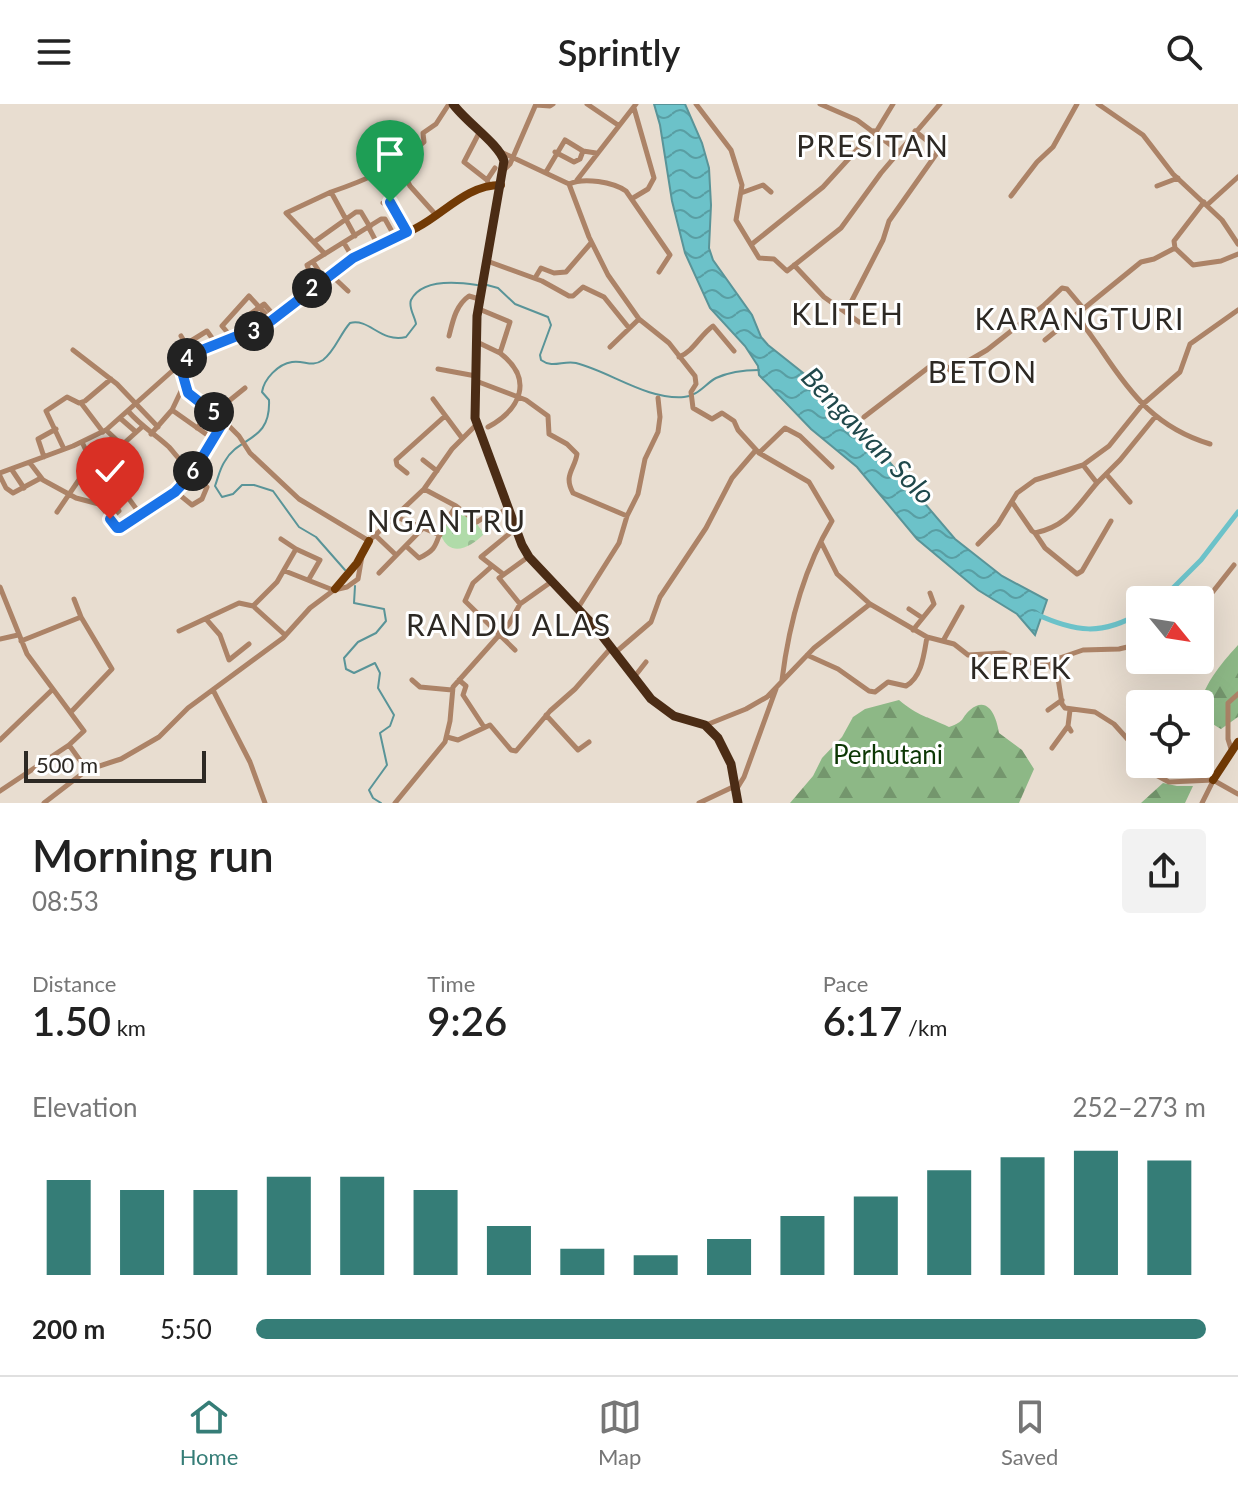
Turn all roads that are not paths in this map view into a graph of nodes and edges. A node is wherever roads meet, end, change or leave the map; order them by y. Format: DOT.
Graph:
graph roads {
  1 [pos="451,104"];
  2 [pos="536,104"];
  3 [pos="553,104"];
  4 [pos="587,104"];
  5 [pos="696,104"];
  6 [pos="820,104"];
  7 [pos="893,104"];
  8 [pos="940,104"];
  9 [pos="1077,104"];
  10 [pos="1098,104"];
  11 [pos="635,106"];
  12 [pos="618,125"];
  13 [pos="875,131"];
  14 [pos="915,131"];
  15 [pos="479,133"];
  16 [pos="500,151"];
  17 [pos="583,151"];
  18 [pos="555,152"];
  19 [pos="900,152"];
  20 [pos="596,153"];
  21 [pos="513,157"];
  22 [pos="398,163"];
  23 [pos="500,169"];
  24 [pos="546,172"];
  25 [pos="1238,177"];
  26 [pos="1178,178"];
  27 [pos="577,181"];
  28 [pos="488,183"];
  29 [pos="569,184"];
  30 [pos="501,185"];
  31 [pos="1157,186"];
  32 [pos="331,192"];
  33 [pos="771,192"];
  34 [pos="741,193"];
  35 [pos="1011,196"];
  36 [pos="633,198"];
  37 [pos="383,203"];
  38 [pos="1206,203"];
  39 [pos="436,215"];
  40 [pos="345,219"];
  41 [pos="370,227"];
  42 [pos="407,232"];
  43 [pos="355,236"];
  44 [pos="395,237"];
  45 [pos="314,242"];
  46 [pos="344,243"];
  47 [pos="591,243"];
  48 [pos="752,244"];
  49 [pos="1238,244"];
  50 [pos="378,245"];
  51 [pos="1175,248"];
  52 [pos="325,254"];
  53 [pos="1238,254"];
  54 [pos="353,258"];
  55 [pos="487,261"];
  56 [pos="313,262"];
  57 [pos="794,265"];
  58 [pos="659,272"];
  59 [pos="327,277"];
  60 [pos="535,278"];
  61 [pos="309,290"];
  62 [pos="348,291"];
  63 [pos="480,299"];
  64 [pos="260,307"];
  65 [pos="1083,308"];
  66 [pos="1238,310"];
  67 [pos="846,312"];
  68 [pos="251,314"];
  69 [pos="1077,314"];
  70 [pos="274,319"];
  71 [pos="639,319"];
  72 [pos="859,322"];
  73 [pos="262,327"];
  74 [pos="629,328"];
  75 [pos="246,335"];
  76 [pos="181,336"];
  77 [pos="199,336"];
  78 [pos="449,336"];
  79 [pos="233,339"];
  80 [pos="1045,340"];
  81 [pos="477,342"];
  82 [pos="186,344"];
  83 [pos="217,345"];
  84 [pos="610,347"];
  85 [pos="208,348"];
  86 [pos="73,350"];
  87 [pos="734,351"];
  88 [pos="500,353"];
  89 [pos="192,354"];
  90 [pos="679,357"];
  91 [pos="180,365"];
  92 [pos="438,369"];
  93 [pos="111,379"];
  94 [pos="476,379"];
  95 [pos="184,386"];
  96 [pos="245,388"];
  97 [pos="518,397"];
  98 [pos="658,398"];
  99 [pos="433,399"];
  100 [pos="81,403"];
  101 [pos="136,403"];
  102 [pos="1142,405"];
  103 [pos="172,410"];
  104 [pos="128,411"];
  105 [pos="213,412"];
  106 [pos="445,416"];
  107 [pos="864,417"];
  108 [pos="1155,417"];
  109 [pos="120,418"];
  110 [pos="224,421"];
  111 [pos="476,425"];
  112 [pos="142,427"];
  113 [pos="158,427"];
  114 [pos="488,427"];
  115 [pos="197,428"];
  116 [pos="56,429"];
  117 [pos="104,431"];
  118 [pos="136,432"];
  119 [pos="151,435"];
  120 [pos="462,438"];
  121 [pos="213,439"];
  122 [pos="82,442"];
  123 [pos="1210,444"];
  124 [pos="64,449"];
  125 [pos="757,451"];
  126 [pos="44,457"];
  127 [pos="423,460"];
  128 [pos="30,463"];
  129 [pos="1083,465"];
  130 [pos="832,467"];
  131 [pos="12,470"];
  132 [pos="86,470"];
  133 [pos="437,471"];
  134 [pos="192,472"];
  135 [pos="407,473"];
  136 [pos="1106,474"];
  137 [pos="0,475"];
  138 [pos="41,478"];
  139 [pos="1097,483"];
  140 [pos="24,488"];
  141 [pos="424,489"];
  142 [pos="124,492"];
  143 [pos="175,492"];
  144 [pos="69,495"];
  145 [pos="1012,502"];
  146 [pos="1130,502"];
  147 [pos="456,506"];
  148 [pos="508,508"];
  149 [pos="57,512"];
  150 [pos="140,514"];
  151 [pos="394,516"];
  152 [pos="627,516"];
  153 [pos="110,519"];
  154 [pos="1111,521"];
  155 [pos="423,528"];
  156 [pos="516,528"];
  157 [pos="1035,533"];
  158 [pos="440,535"];
  159 [pos="372,538"];
  160 [pos="281,539"];
  161 [pos="820,541"];
  162 [pos="978,544"];
  163 [pos="407,547"];
  164 [pos="296,549"];
  165 [pos="361,554"];
  166 [pos="395,554"];
  167 [pos="529,557"];
  168 [pos="1234,565"];
  169 [pos="491,567"];
  170 [pos="285,571"];
  171 [pos="379,573"];
  172 [pos="503,574"];
  173 [pos="309,579"];
  174 [pos="552,582"];
  175 [pos="0,587"];
  176 [pos="334,590"];
  177 [pos="1214,590"];
  178 [pos="930,593"];
  179 [pos="74,599"];
  180 [pos="520,604"];
  181 [pos="870,604"];
  182 [pos="253,606"];
  183 [pos="962,607"];
  184 [pos="577,608"];
  185 [pos="909,609"];
  186 [pos="81,617"];
  187 [pos="922,618"];
  188 [pos="206,619"];
  189 [pos="913,630"];
  190 [pos="179,631"];
  191 [pos="499,634"];
  192 [pos="285,635"];
  193 [pos="927,637"];
  194 [pos="20,638"];
  195 [pos="0,639"];
  196 [pos="943,641"];
  197 [pos="249,644"];
  198 [pos="1126,647"];
  199 [pos="515,650"];
  200 [pos="614,650"];
  201 [pos="807,655"];
  202 [pos="235,656"];
  203 [pos="1022,660"];
  204 [pos="646,662"];
  205 [pos="1048,662"];
  206 [pos="242,668"];
  207 [pos="1014,674"];
  208 [pos="635,676"];
  209 [pos="412,680"];
  210 [pos="459,680"];
  211 [pos="782,680"];
  212 [pos="777,688"];
  213 [pos="53,689"];
  214 [pos="213,690"];
  215 [pos="452,690"];
  216 [pos="1238,694"];
  217 [pos="1062,700"];
  218 [pos="1048,710"];
  219 [pos="1070,710"];
  220 [pos="71,712"];
  221 [pos="546,715"];
  222 [pos="705,725"];
  223 [pos="484,727"];
  224 [pos="447,737"];
  225 [pos="1126,739"];
  226 [pos="0,740"];
  227 [pos="589,742"];
  228 [pos="1238,742"];
  229 [pos="69,745"];
  230 [pos="1052,748"];
  231 [pos="1232,753"];
  232 [pos="87,770"];
  233 [pos="1163,778"];
  234 [pos="1213,780"];
  235 [pos="736,788"];
  236 [pos="0,791"];
  237 [pos="1238,794"];
  238 [pos="44,803"];
  239 [pos="265,803"];
  240 [pos="395,803"];
  241 [pos="699,803"];
  242 [pos="738,803"];
  243 [pos="1202,803"];
  1 -- 15 [label="highway"];
  1 -- 22 [label="street"];
  2 -- 3 [label="street"];
  2 -- 21 [label="street"];
  4 -- 12 [label="street"];
  5 -- 34 [label="street"];
  6 -- 13 [label="street"];
  7 -- 13 [label="street"];
  8 -- 14 [label="street"];
  9 -- 35 [label="street"];
  10 -- 26 [label="street"];
  11 -- 12 [label="street"];
  11 -- 36 [label="street"];
  12 -- 20 [label="street"];
  13 -- 19 [label="street"];
  13 -- 48 [label="street"];
  14 -- 19 [label="street"];
  14 -- 67 [label="street"];
  15 -- 16 [label="highway"];
  15 -- 28 [label="street"];
  16 -- 21 [label="street"];
  16 -- 23 [label="highway"];
  17 -- 18 [label="street"];
  17 -- 18 [label="street"];
  17 -- 20 [label="street"];
  18 -- 24 [label="street"];
  19 -- 57 [label="street"];
  20 -- 27 [label="street"];
  21 -- 23 [label="street"];
  21 -- 24 [label="street"];
  22 -- 32 [label="street"];
  22 -- 39 [label="street"];
  23 -- 28 [label="street"];
  23 -- 30 [label="highway"];
  24 -- 29 [label="street"];
  25 -- 38 [label="street"];
  26 -- 31 [label="street"];
  26 -- 38 [label="street"];
  27 -- 29 [label="street"];
  27 -- 36 [label="street"];
  28 -- 30 [label="main road"];
  28 -- 39 [label="main road"];
  29 -- 47 [label="street"];
  30 -- 55 [label="highway"];
  32 -- 40 [label="street"];
  32 -- 45 [label="street"];
  33 -- 34 [label="street"];
  34 -- 48 [label="street"];
  36 -- 58 [label="street"];
  37 -- 42 [label="street"];
  38 -- 49 [label="street"];
  38 -- 51 [label="street"];
  39 -- 42 [label="main road"];
  40 -- 41 [label="street"];
  40 -- 43 [label="street"];
  40 -- 45 [label="street"];
  41 -- 43 [label="street"];
  41 -- 44 [label="street"];
  41 -- 50 [label="street"];
  42 -- 44 [label="main road"];
  43 -- 46 [label="street"];
  44 -- 50 [label="main road"];
  45 -- 52 [label="street"];
  46 -- 52 [label="street"];
  46 -- 54 [label="street"];
  47 -- 60 [label="street"];
  47 -- 71 [label="street"];
  48 -- 57 [label="street"];
  50 -- 54 [label="street"];
  51 -- 53 [label="street"];
  51 -- 65 [label="street"];
  52 -- 56 [label="street"];
  54 -- 59 [label="street"];
  55 -- 60 [label="street"];
  55 -- 63 [label="highway"];
  56 -- 59 [label="street"];
  56 -- 61 [label="street"];
  57 -- 67 [label="street"];
  59 -- 61 [label="street"];
  59 -- 62 [label="street"];
  60 -- 74 [label="street"];
  61 -- 70 [label="street"];
  63 -- 78 [label="street"];
  63 -- 81 [label="highway"];
  63 -- 88 [label="street"];
  64 -- 68 [label="street"];
  64 -- 70 [label="street"];
  64 -- 79 [label="street"];
  65 -- 69 [label="street"];
  65 -- 107 [label="street"];
  66 -- 102 [label="street"];
  67 -- 72 [label="street"];
  68 -- 73 [label="street"];
  68 -- 75 [label="street"];
  69 -- 80 [label="street"];
  69 -- 102 [label="street"];
  70 -- 73 [label="street"];
  71 -- 74 [label="street"];
  71 -- 90 [label="street"];
  73 -- 75 [label="street"];
  74 -- 84 [label="street"];
  75 -- 79 [label="street"];
  76 -- 82 [label="street"];
  77 -- 82 [label="street"];
  77 -- 83 [label="street"];
  77 -- 85 [label="street"];
  79 -- 83 [label="street"];
  81 -- 88 [label="street"];
  81 -- 94 [label="highway"];
  82 -- 89 [label="street"];
  83 -- 85 [label="street"];
  85 -- 89 [label="street"];
  86 -- 93 [label="street"];
  87 -- 90 [label="street"];
  88 -- 97 [label="street"];
  89 -- 91 [label="street"];
  90 -- 125 [label="street"];
  91 -- 95 [label="street"];
  91 -- 101 [label="street"];
  92 -- 94 [label="street"];
  93 -- 100 [label="street"];
  93 -- 101 [label="street"];
  94 -- 97 [label="street"];
  94 -- 111 [label="highway"];
  95 -- 103 [label="street"];
  95 -- 105 [label="street"];
  96 -- 105 [label="street"];
  97 -- 114 [label="street"];
  97 -- 152 [label="street"];
  98 -- 152 [label="street"];
  99 -- 106 [label="street"];
  100 -- 116 [label="street"];
  100 -- 117 [label="street"];
  101 -- 104 [label="street"];
  101 -- 113 [label="street"];
  102 -- 108 [label="street"];
  102 -- 129 [label="street"];
  103 -- 113 [label="street"];
  103 -- 115 [label="street"];
  104 -- 109 [label="street"];
  104 -- 112 [label="street"];
  105 -- 110 [label="street"];
  105 -- 115 [label="street"];
  106 -- 120 [label="street"];
  106 -- 135 [label="street"];
  108 -- 123 [label="street"];
  108 -- 136 [label="street"];
  109 -- 117 [label="street"];
  109 -- 118 [label="street"];
  110 -- 121 [label="street"];
  110 -- 159 [label="street"];
  111 -- 120 [label="street"];
  111 -- 148 [label="highway"];
  112 -- 118 [label="street"];
  112 -- 119 [label="street"];
  113 -- 119 [label="street"];
  115 -- 121 [label="street"];
  116 -- 124 [label="street"];
  116 -- 126 [label="street"];
  117 -- 118 [label="street"];
  117 -- 122 [label="street"];
  119 -- 134 [label="street"];
  120 -- 133 [label="street"];
  121 -- 134 [label="street"];
  122 -- 124 [label="street"];
  122 -- 132 [label="street"];
  124 -- 126 [label="street"];
  125 -- 130 [label="street"];
  125 -- 161 [label="street"];
  125 -- 200 [label="street"];
  126 -- 128 [label="street"];
  127 -- 133 [label="street"];
  128 -- 131 [label="street"];
  128 -- 138 [label="street"];
  129 -- 139 [label="street"];
  129 -- 145 [label="street"];
  131 -- 137 [label="street"];
  131 -- 140 [label="street"];
  132 -- 144 [label="street"];
  132 -- 153 [label="street"];
  133 -- 141 [label="street"];
  134 -- 143 [label="street"];
  134 -- 143 [label="street"];
  136 -- 139 [label="street"];
  136 -- 146 [label="street"];
  137 -- 140 [label="street"];
  138 -- 140 [label="street"];
  138 -- 144 [label="street"];
  139 -- 157 [label="street"];
  141 -- 147 [label="street"];
  141 -- 151 [label="street"];
  142 -- 150 [label="street"];
  143 -- 150 [label="street"];
  144 -- 149 [label="street"];
  144 -- 153 [label="street"];
  145 -- 157 [label="street"];
  145 -- 162 [label="street"];
  147 -- 148 [label="street"];
  147 -- 158 [label="street"];
  148 -- 156 [label="highway"];
  150 -- 153 [label="street"];
  151 -- 155 [label="street"];
  151 -- 159 [label="street"];
  152 -- 184 [label="street"];
  154 -- 157 [label="street"];
  155 -- 158 [label="street"];
  155 -- 163 [label="street"];
  156 -- 167 [label="highway"];
  156 -- 169 [label="street"];
  158 -- 163 [label="street"];
  159 -- 165 [label="main road"];
  159 -- 166 [label="street"];
  160 -- 164 [label="street"];
  161 -- 181 [label="street"];
  161 -- 211 [label="street"];
  163 -- 166 [label="street"];
  164 -- 170 [label="street"];
  164 -- 173 [label="street"];
  165 -- 176 [label="main road"];
  165 -- 176 [label="street"];
  166 -- 171 [label="street"];
  167 -- 172 [label="street"];
  167 -- 174 [label="highway"];
  168 -- 177 [label="street"];
  169 -- 172 [label="street"];
  169 -- 191 [label="street"];
  170 -- 173 [label="street"];
  170 -- 182 [label="street"];
  172 -- 180 [label="street"];
  173 -- 176 [label="street"];
  174 -- 180 [label="street"];
  174 -- 184 [label="highway"];
  175 -- 194 [label="street"];
  176 -- 192 [label="street"];
  178 -- 187 [label="street"];
  179 -- 186 [label="street"];
  180 -- 191 [label="street"];
  181 -- 189 [label="street"];
  181 -- 201 [label="street"];
  182 -- 188 [label="street"];
  182 -- 192 [label="street"];
  183 -- 196 [label="street"];
  184 -- 200 [label="highway"];
  185 -- 187 [label="street"];
  186 -- 194 [label="street"];
  186 -- 220 [label="street"];
  187 -- 189 [label="street"];
  188 -- 190 [label="street"];
  188 -- 202 [label="street"];
  189 -- 193 [label="street"];
  191 -- 199 [label="street"];
  191 -- 210 [label="street"];
  192 -- 206 [label="street"];
  193 -- 196 [label="street"];
  193 -- 201 [label="street"];
  194 -- 195 [label="street"];
  194 -- 213 [label="street"];
  196 -- 203 [label="street"];
  197 -- 202 [label="street"];
  198 -- 205 [label="street"];
  200 -- 208 [label="highway"];
  200 -- 221 [label="street"];
  201 -- 211 [label="street"];
  202 -- 206 [label="street"];
  203 -- 205 [label="street"];
  203 -- 207 [label="street"];
  204 -- 208 [label="street"];
  205 -- 217 [label="street"];
  206 -- 214 [label="street"];
  208 -- 222 [label="highway"];
  209 -- 215 [label="street"];
  210 -- 215 [label="street"];
  210 -- 223 [label="street"];
  211 -- 212 [label="street"];
  212 -- 222 [label="street"];
  212 -- 235 [label="street"];
  213 -- 220 [label="street"];
  213 -- 226 [label="street"];
  214 -- 232 [label="street"];
  214 -- 239 [label="street"];
  215 -- 224 [label="street"];
  216 -- 231 [label="street"];
  217 -- 218 [label="street"];
  217 -- 219 [label="street"];
  219 -- 225 [label="street"];
  219 -- 230 [label="street"];
  220 -- 229 [label="street"];
  221 -- 223 [label="street"];
  221 -- 227 [label="street"];
  222 -- 235 [label="highway"];
  223 -- 224 [label="street"];
  224 -- 240 [label="street"];
  228 -- 231 [label="main road"];
  229 -- 232 [label="street"];
  229 -- 236 [label="street"];
  231 -- 234 [label="main road"];
  232 -- 238 [label="street"];
  233 -- 234 [label="street"];
  234 -- 237 [label="street"];
  234 -- 243 [label="street"];
  235 -- 241 [label="street"];
  235 -- 242 [label="highway"];
}
